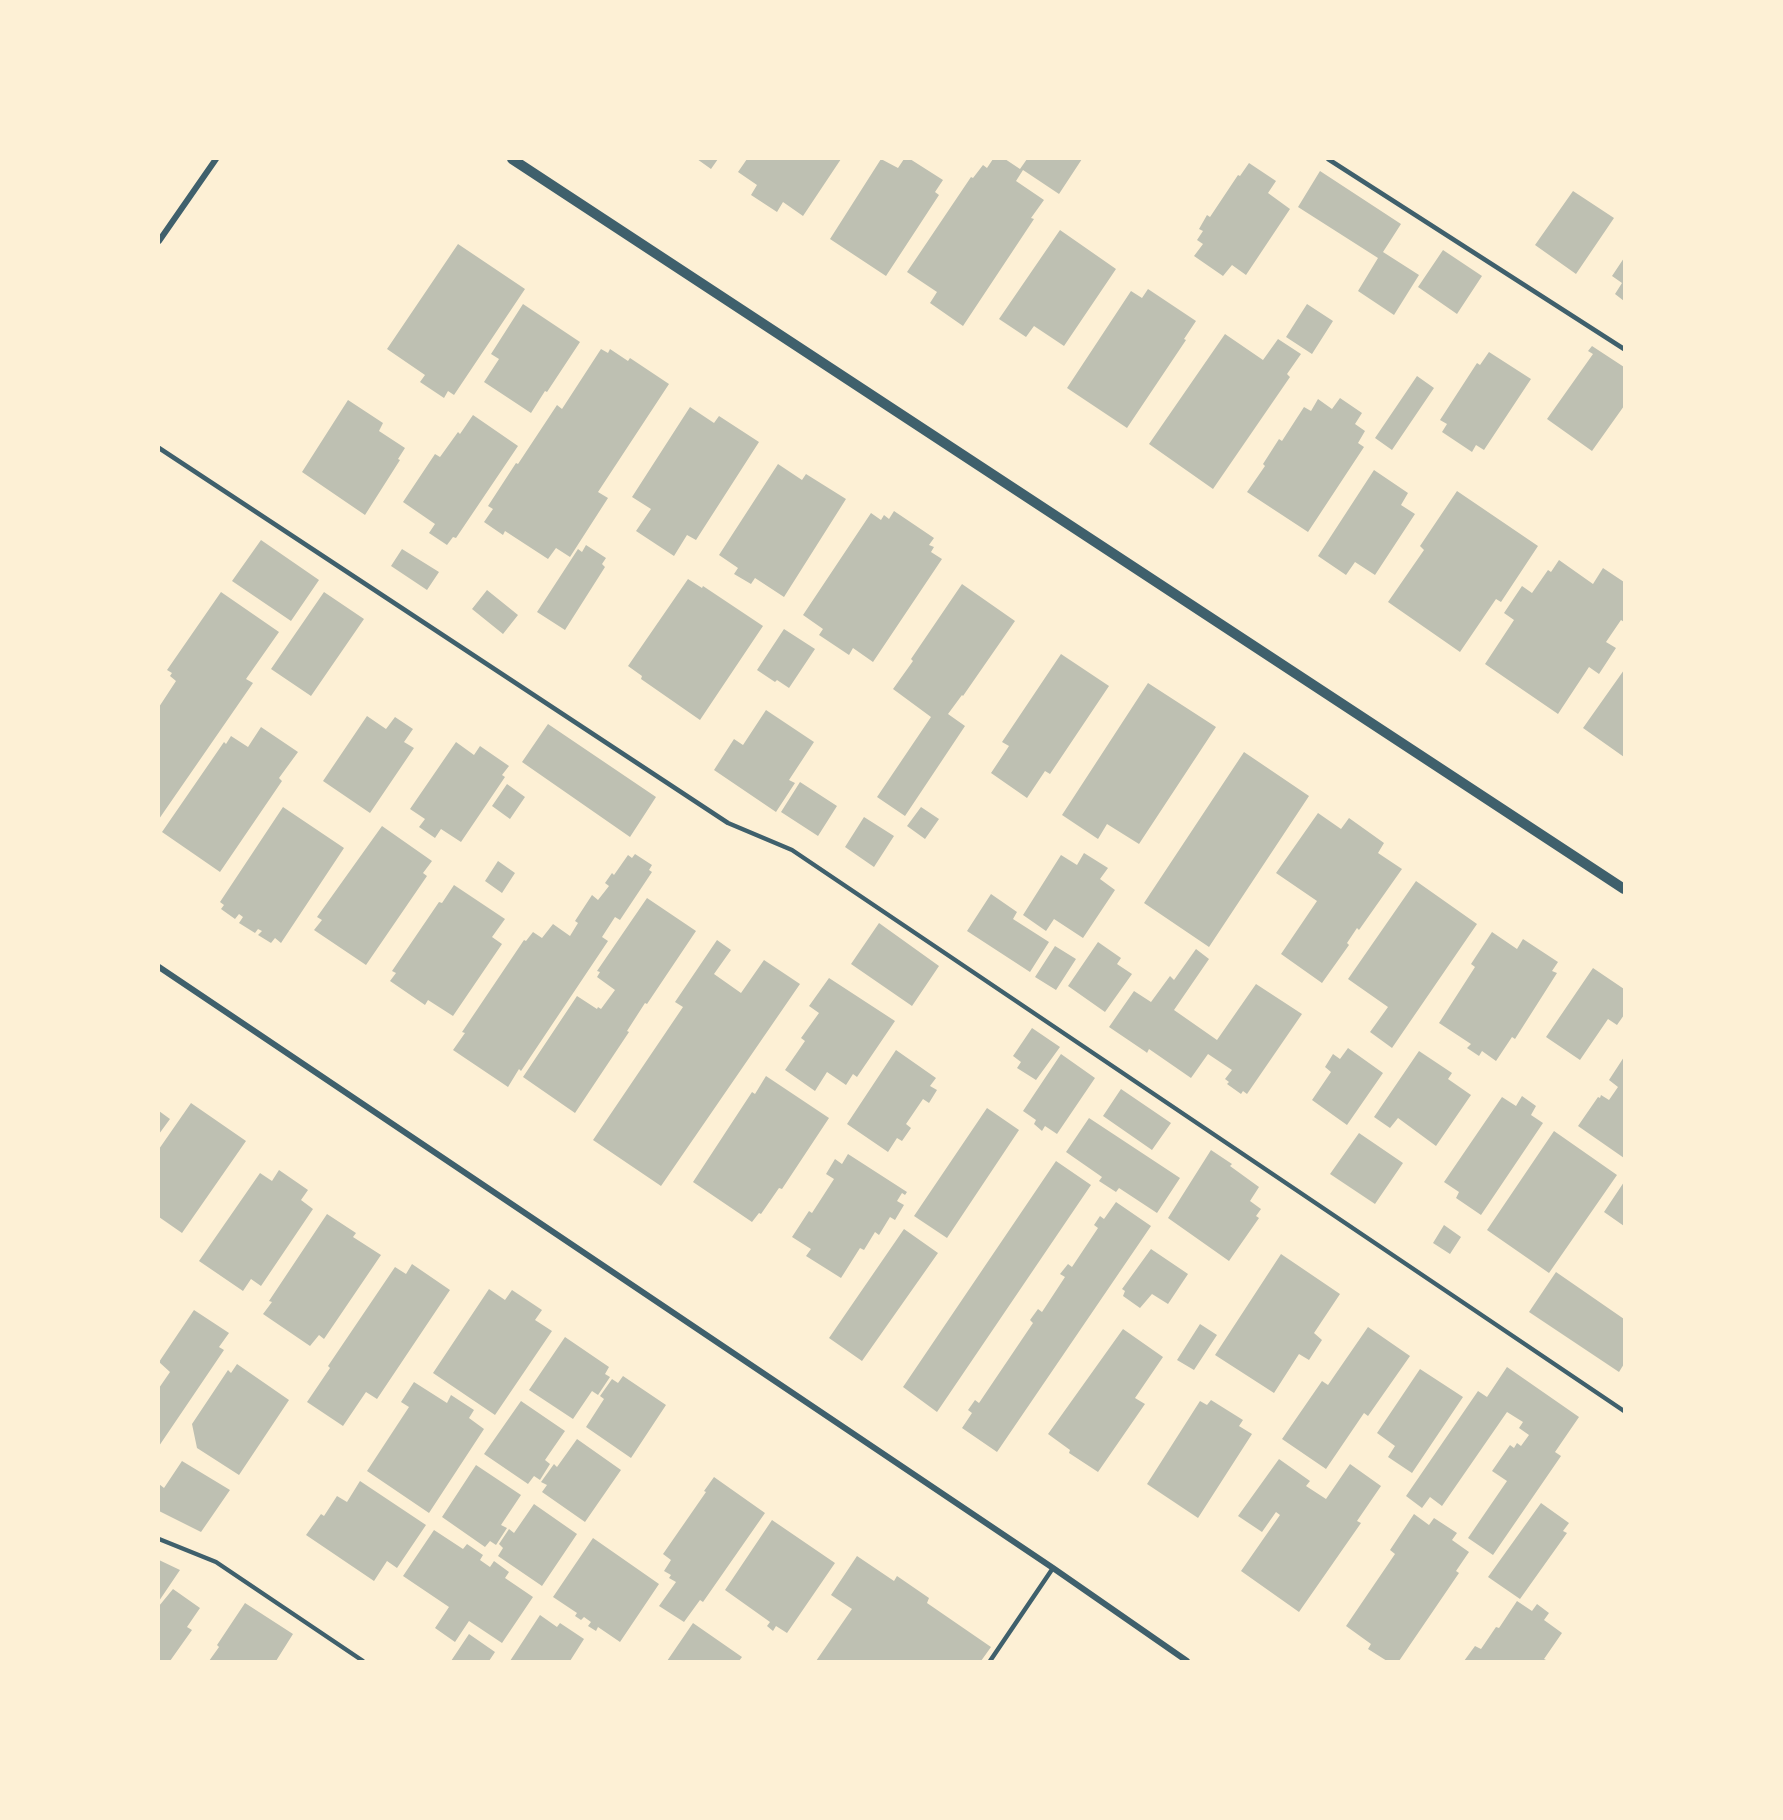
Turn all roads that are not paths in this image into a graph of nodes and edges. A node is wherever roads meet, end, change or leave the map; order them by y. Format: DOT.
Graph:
graph roads {
  1 [pos="216,159"];
  2 [pos="512,159"];
  3 [pos="1329,159"];
  4 [pos="159,241"];
  5 [pos="1624,350"];
  6 [pos="159,448"];
  7 [pos="1624,889"];
  8 [pos="159,967"];
  9 [pos="1624,1411"];
  10 [pos="159,1539"];
  11 [pos="1053,1568"];
  12 [pos="363,1661"];
  13 [pos="990,1661"];
  14 [pos="1187,1661"];
  1 -- 4 [label="street"];
  2 -- 7 [label="street"];
  3 -- 5 [label="lane"];
  6 -- 9 [label="lane"];
  8 -- 11 [label="street"];
  10 -- 12 [label="lane"];
  11 -- 13 [label="lane"];
  11 -- 14 [label="street"];
}
